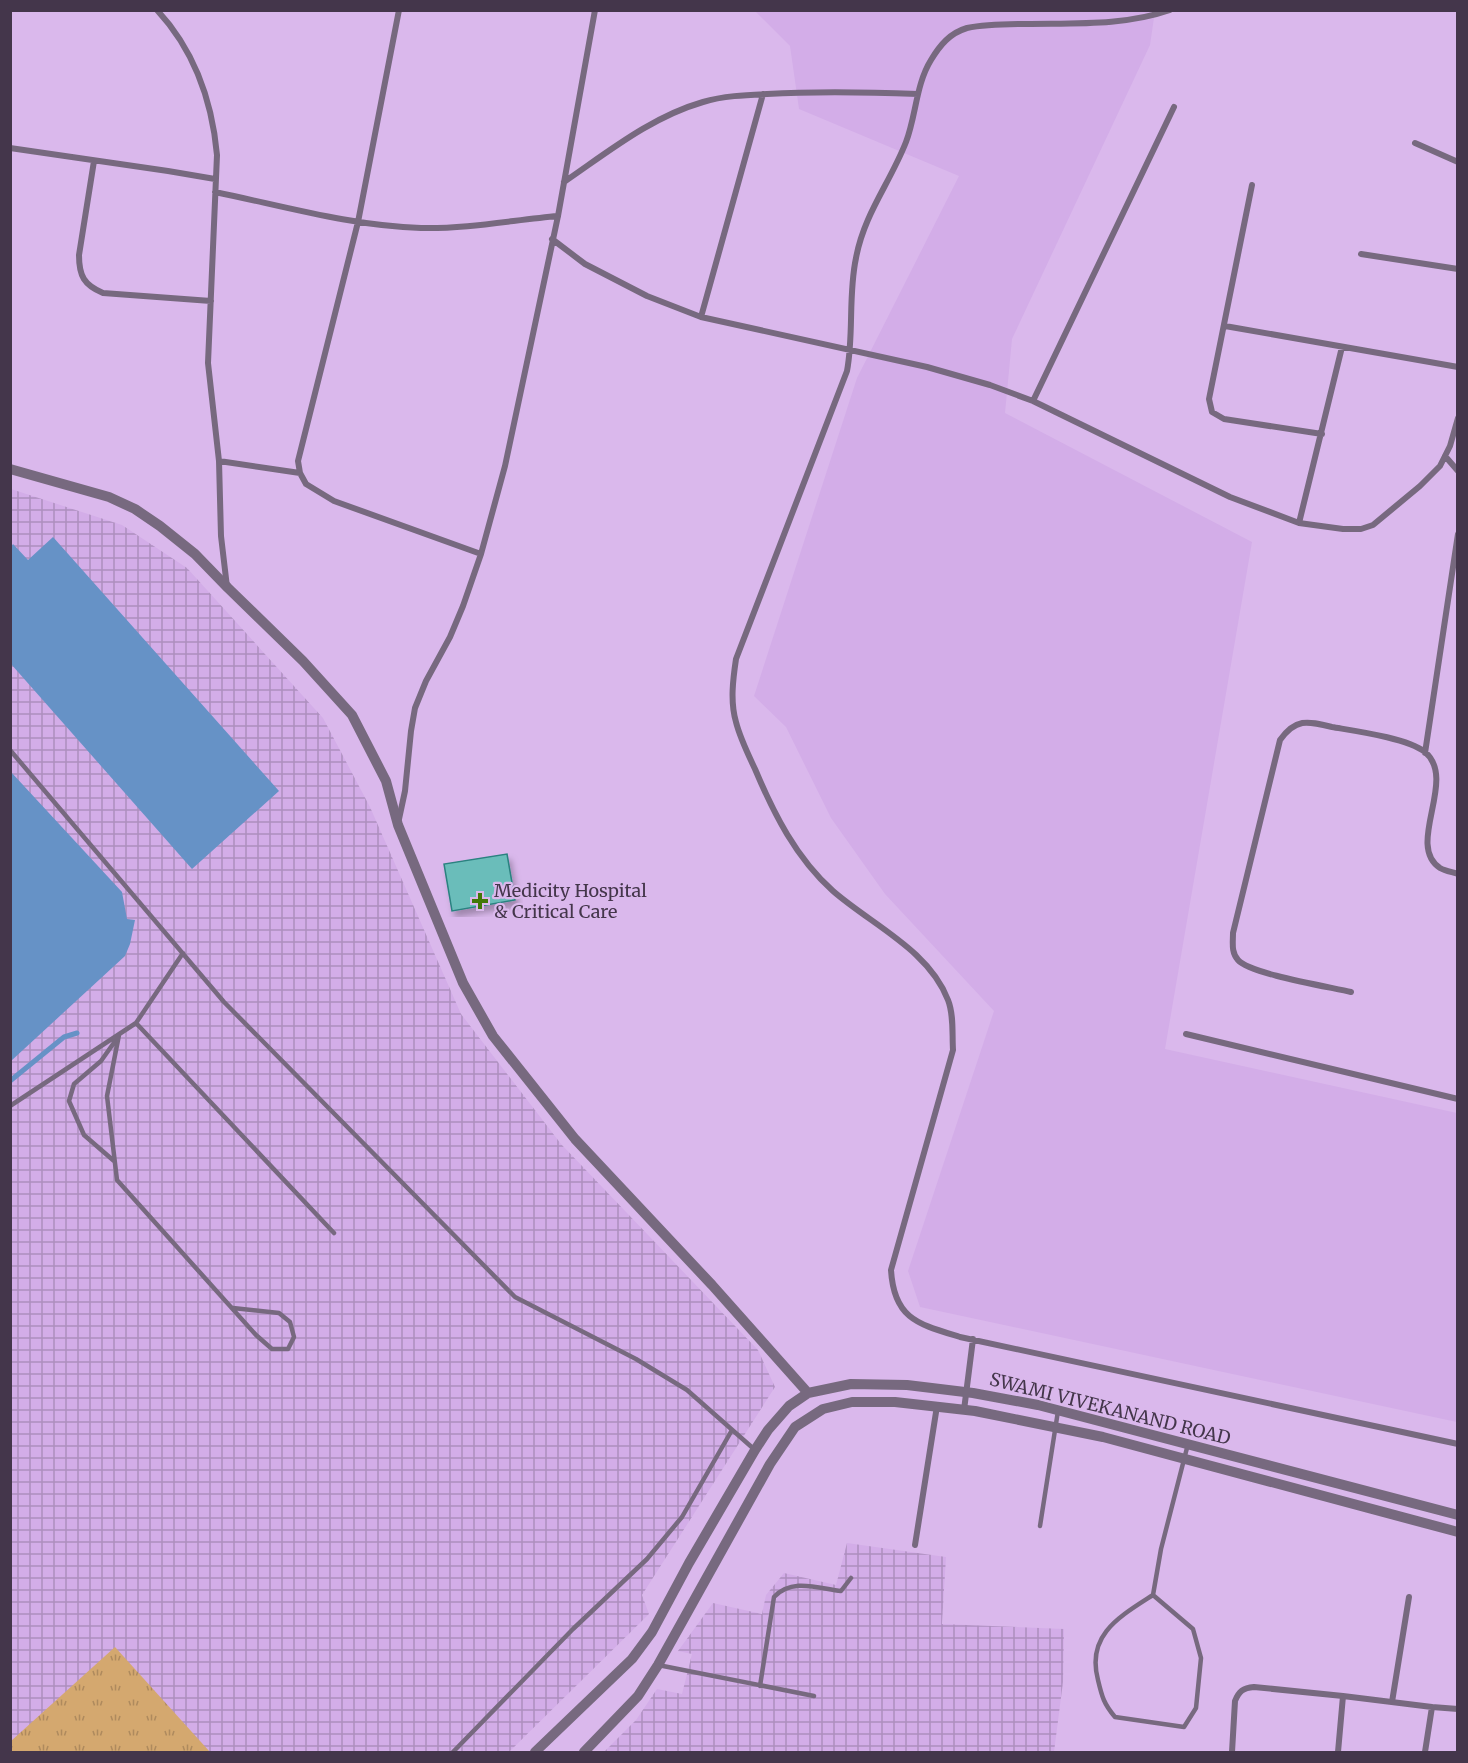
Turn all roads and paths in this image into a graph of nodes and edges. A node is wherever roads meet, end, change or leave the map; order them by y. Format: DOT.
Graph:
graph roads {
  1 [pos="157,10"];
  2 [pos="399,10"];
  3 [pos="596,10"];
  4 [pos="1170,10"];
  5 [pos="763,94"];
  6 [pos="918,94"];
  7 [pos="1174,107"];
  8 [pos="1415,143"];
  9 [pos="10,148"];
  10 [pos="94,161"];
  11 [pos="1458,162"];
  12 [pos="215,180"];
  13 [pos="564,182"];
  14 [pos="1252,185"];
  15 [pos="215,192"];
  16 [pos="558,216"];
  17 [pos="358,222"];
  18 [pos="552,239"];
  19 [pos="1361,254"];
  20 [pos="1458,269"];
  21 [pos="211,301"];
  22 [pos="701,316"];
  23 [pos="1225,326"];
  24 [pos="1342,347"];
  25 [pos="851,351"];
  26 [pos="1458,368"];
  27 [pos="1033,400"];
  28 [pos="1458,418"];
  29 [pos="1322,434"];
  30 [pos="1445,456"];
  31 [pos="219,461"];
  32 [pos="10,469"];
  33 [pos="1458,471"];
  34 [pos="300,474"];
  35 [pos="1299,523"];
  36 [pos="1458,534"];
  37 [pos="481,554"];
  38 [pos="228,588"];
  39 [pos="10,750"];
  40 [pos="1425,753"];
  41 [pos="398,825"];
  42 [pos="1458,874"];
  43 [pos="183,953"];
  44 [pos="1351,992"];
  45 [pos="136,1023"];
  46 [pos="1186,1034"];
  47 [pos="119,1035"];
  48 [pos="1458,1098"];
  49 [pos="10,1106"];
  50 [pos="114,1161"];
  51 [pos="334,1233"];
  52 [pos="232,1308"];
  53 [pos="973,1340"];
  54 [pos="966,1392"];
  55 [pos="808,1393"];
  56 [pos="937,1406"];
  57 [pos="964,1410"];
  58 [pos="1058,1411"];
  59 [pos="1055,1426"];
  60 [pos="732,1430"];
  61 [pos="1188,1444"];
  62 [pos="1458,1444"];
  63 [pos="755,1450"];
  64 [pos="1184,1458"];
  65 [pos="1458,1515"];
  66 [pos="1040,1526"];
  67 [pos="1458,1532"];
  68 [pos="915,1545"];
  69 [pos="851,1578"];
  70 [pos="1152,1595"];
  71 [pos="1409,1597"];
  72 [pos="658,1665"];
  73 [pos="760,1686"];
  74 [pos="814,1696"];
  75 [pos="1343,1696"];
  76 [pos="1392,1702"];
  77 [pos="1432,1707"];
  78 [pos="1458,1709"];
  79 [pos="453,1752"];
  80 [pos="535,1752"];
  81 [pos="584,1752"];
  82 [pos="1232,1752"];
  83 [pos="1338,1752"];
  84 [pos="1425,1752"];
  1 -- 12 [label="street"];
  2 -- 17 [label="street"];
  3 -- 13 [label="street"];
  4 -- 6 [label="street"];
  5 -- 6 [label="street"];
  5 -- 13 [label="street"];
  5 -- 22 [label="street"];
  6 -- 25 [label="street"];
  7 -- 27 [label="street"];
  8 -- 11 [label="street"];
  9 -- 10 [label="street"];
  10 -- 12 [label="street"];
  10 -- 21 [label="street"];
  12 -- 15 [label="street"];
  13 -- 16 [label="street"];
  14 -- 23 [label="street"];
  15 -- 17 [label="street"];
  15 -- 21 [label="street"];
  16 -- 17 [label="street"];
  16 -- 18 [label="street"];
  17 -- 34 [label="street"];
  18 -- 22 [label="street"];
  18 -- 37 [label="street"];
  19 -- 20 [label="street"];
  21 -- 31 [label="street"];
  22 -- 25 [label="street"];
  23 -- 24 [label="street"];
  23 -- 29 [label="street"];
  24 -- 26 [label="street"];
  24 -- 29 [label="street"];
  25 -- 27 [label="street"];
  25 -- 53 [label="street"];
  27 -- 35 [label="street"];
  28 -- 30 [label="street"];
  29 -- 35 [label="street"];
  30 -- 33 [label="street"];
  30 -- 35 [label="street"];
  31 -- 34 [label="street"];
  31 -- 38 [label="street"];
  32 -- 38 [label="street"];
  34 -- 37 [label="street"];
  36 -- 40 [label="street"];
  37 -- 41 [label="street"];
  38 -- 41 [label="street"];
  39 -- 43 [label="lane"];
  40 -- 42 [label="street"];
  40 -- 44 [label="street"];
  41 -- 55 [label="street"];
  43 -- 45 [label="lane"];
  43 -- 60 [label="lane"];
  45 -- 47 [label="lane"];
  45 -- 51 [label="lane"];
  46 -- 48 [label="street"];
  47 -- 49 [label="lane"];
  47 -- 50 [label="lane"];
  47 -- 50 [label="lane"];
  50 -- 52 [label="lane"];
  52 -- 52 [label="lane"];
  53 -- 54 [label="street"];
  53 -- 62 [label="street"];
  54 -- 55 [label="street, SWAMI VIVEKANAND ROAD"];
  54 -- 57 [label="street"];
  54 -- 58 [label="street, SWAMI VIVEKANAND ROAD"];
  55 -- 63 [label="street, SWAMI VIVEKANAND ROAD"];
  56 -- 57 [label="street, SWAMI VIVEKANAND ROAD"];
  56 -- 68 [label="street"];
  56 -- 72 [label="street, SWAMI VIVEKANAND ROAD"];
  57 -- 59 [label="street, SWAMI VIVEKANAND ROAD"];
  58 -- 59 [label="lane"];
  58 -- 61 [label="street, SWAMI VIVEKANAND ROAD"];
  59 -- 64 [label="street, SWAMI VIVEKANAND ROAD"];
  59 -- 66 [label="lane"];
  60 -- 63 [label="lane"];
  60 -- 79 [label="lane"];
  61 -- 64 [label="lane"];
  61 -- 65 [label="street, SWAMI VIVEKANAND ROAD"];
  63 -- 80 [label="street, SWAMI VIVEKANAND ROAD"];
  64 -- 67 [label="street, SWAMI VIVEKANAND ROAD"];
  64 -- 70 [label="lane"];
  69 -- 73 [label="lane"];
  70 -- 70 [label="lane"];
  71 -- 76 [label="street"];
  72 -- 73 [label="lane"];
  72 -- 81 [label="street"];
  73 -- 74 [label="lane"];
  75 -- 76 [label="street"];
  75 -- 82 [label="street"];
  75 -- 83 [label="street"];
  76 -- 77 [label="street"];
  77 -- 78 [label="street"];
  77 -- 84 [label="street"];
}
